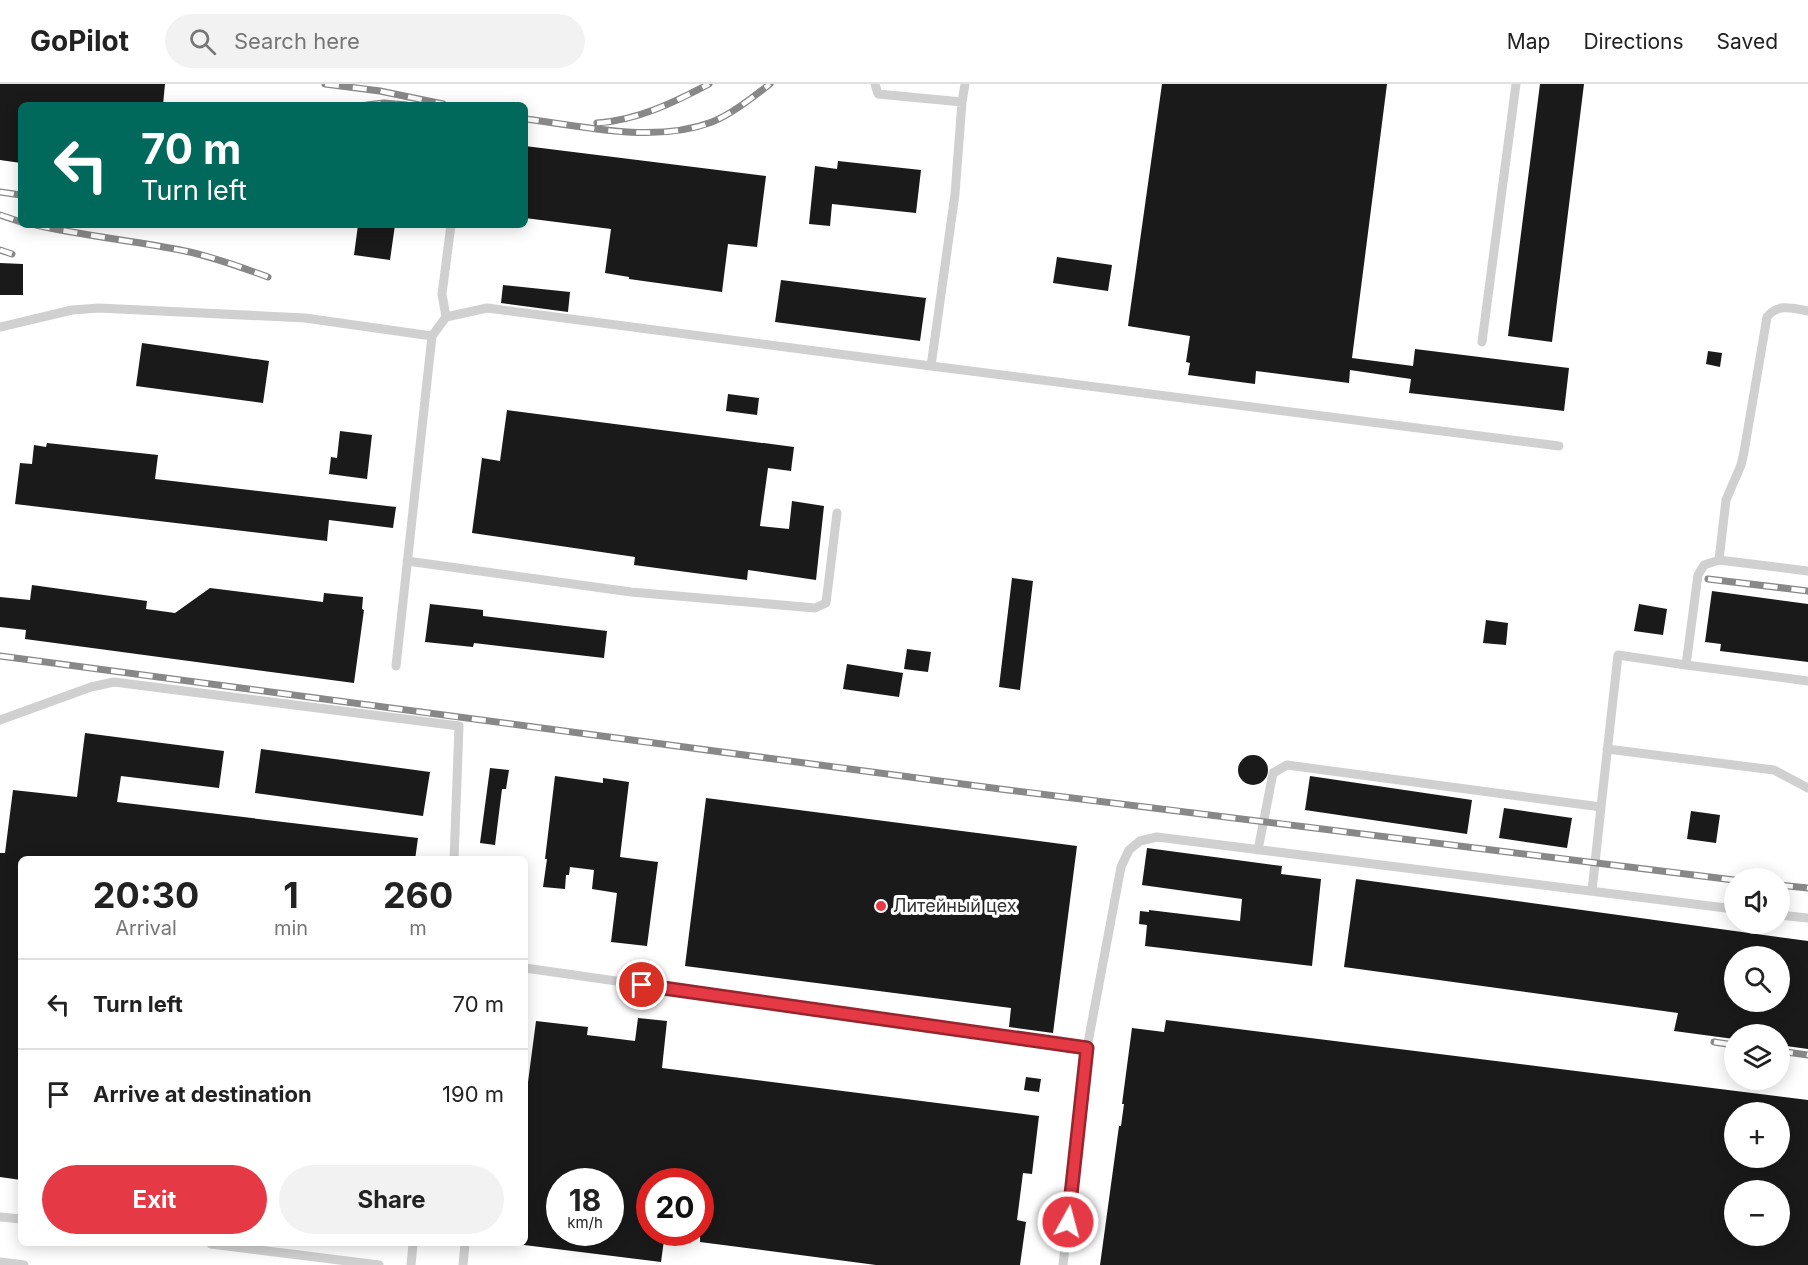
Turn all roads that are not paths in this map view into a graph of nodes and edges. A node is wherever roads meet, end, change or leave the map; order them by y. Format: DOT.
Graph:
graph roads {
  1 [pos="875,84"];
  2 [pos="965,84"];
  3 [pos="1516,84"];
  4 [pos="962,102"];
  5 [pos="451,228"];
  6 [pos="1808,311"];
  7 [pos="446,317"];
  8 [pos="0,327"];
  9 [pos="432,336"];
  10 [pos="1482,342"];
  11 [pos="931,366"];
  12 [pos="1559,446"];
  13 [pos="837,513"];
  14 [pos="1719,560"];
  15 [pos="407,561"];
  16 [pos="1808,572"];
  17 [pos="1686,665"];
  18 [pos="396,666"];
  19 [pos="1808,681"];
  20 [pos="0,720"];
  21 [pos="1607,749"];
  22 [pos="1808,788"];
  23 [pos="1601,807"];
  24 [pos="1258,850"];
  25 [pos="454,856"];
  26 [pos="1592,891"];
  27 [pos="1724,908"];
  28 [pos="1790,916"];
  29 [pos="1808,918"];
  30 [pos="528,968"];
  31 [pos="1087,1048"];
  32 [pos="0,1216"];
  33 [pos="18,1219"];
  34 [pos="227,1246"];
  35 [pos="413,1246"];
  36 [pos="465,1246"];
  37 [pos="0,1262"];
  38 [pos="24,1265"];
  39 [pos="379,1265"];
  40 [pos="411,1265"];
  41 [pos="463,1265"];
  42 [pos="1063,1265"];
  1 -- 4 [label="lane"];
  2 -- 4 [label="lane"];
  3 -- 10 [label="lane"];
  4 -- 11 [label="lane"];
  5 -- 7 [label="lane"];
  6 -- 14 [label="lane"];
  7 -- 9 [label="lane"];
  7 -- 11 [label="lane"];
  8 -- 9 [label="lane"];
  9 -- 15 [label="lane"];
  11 -- 12 [label="lane"];
  13 -- 15 [label="lane"];
  14 -- 16 [label="lane"];
  14 -- 17 [label="lane"];
  15 -- 18 [label="lane"];
  17 -- 19 [label="lane"];
  17 -- 21 [label="lane"];
  20 -- 25 [label="lane"];
  21 -- 22 [label="lane"];
  21 -- 23 [label="lane"];
  23 -- 24 [label="lane"];
  23 -- 26 [label="lane"];
  24 -- 26 [label="lane"];
  24 -- 31 [label="lane"];
  26 -- 27 [label="lane"];
  28 -- 29 [label="lane"];
  30 -- 31 [label="lane"];
  31 -- 42 [label="lane"];
  32 -- 33 [label="lane"];
  34 -- 39 [label="lane"];
  35 -- 40 [label="lane"];
  36 -- 41 [label="lane"];
  37 -- 38 [label="lane"];
}
